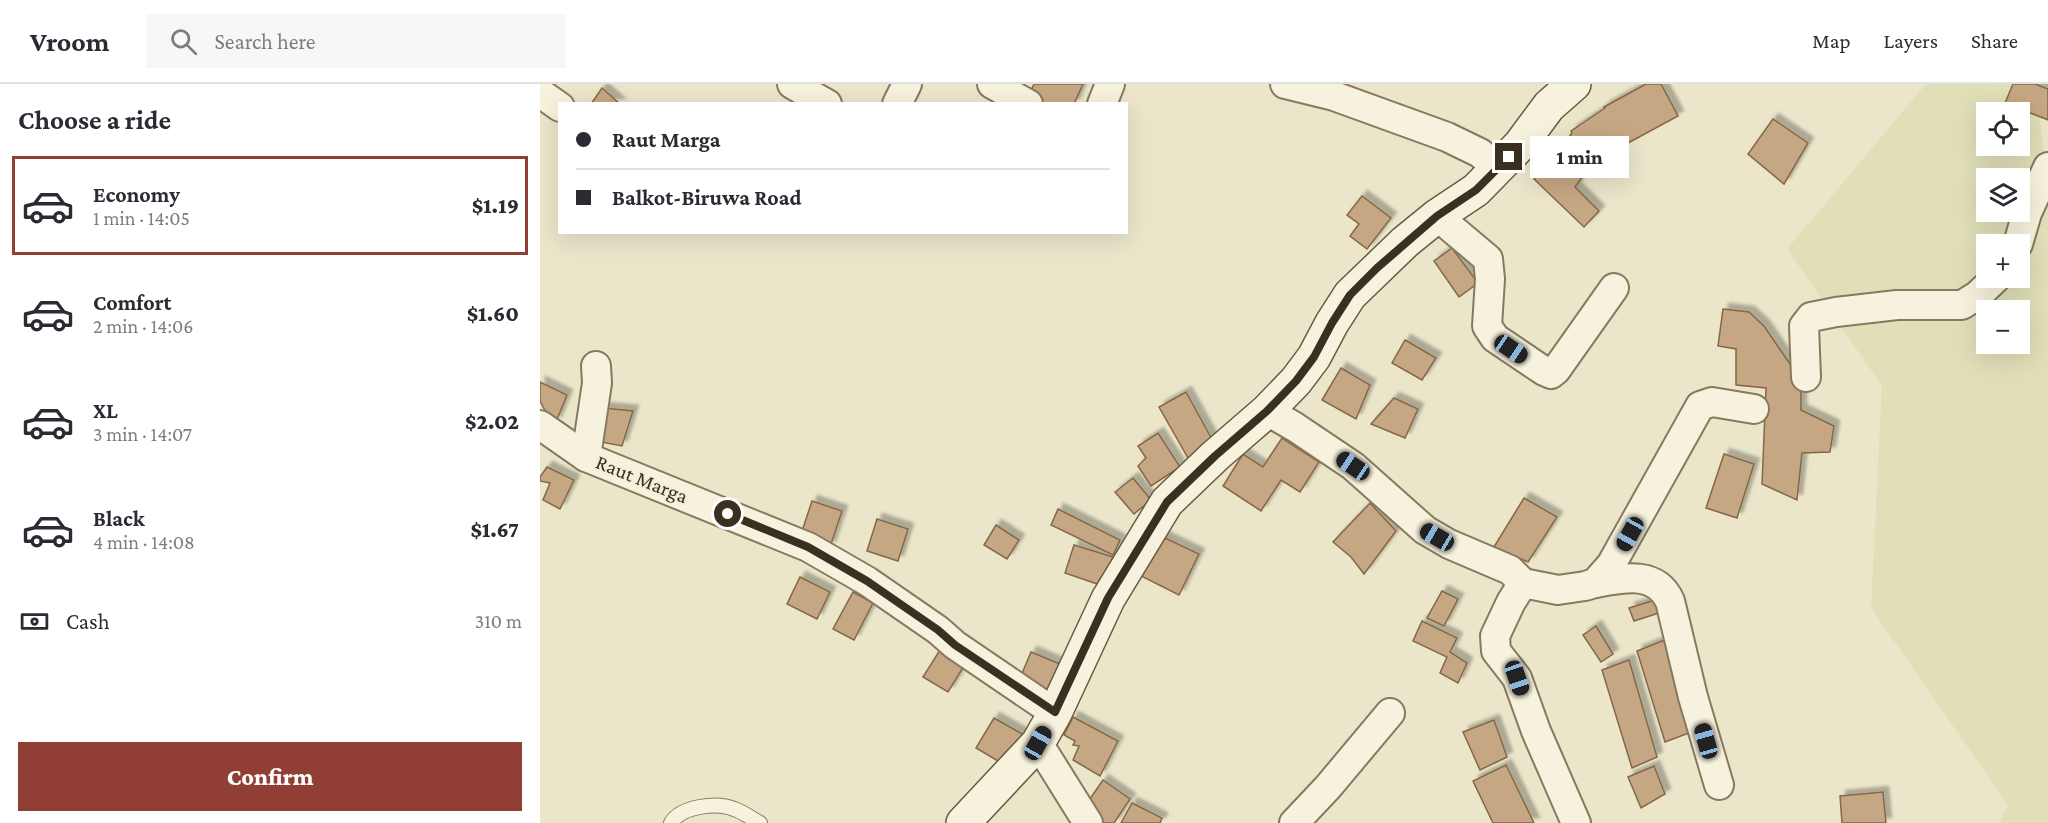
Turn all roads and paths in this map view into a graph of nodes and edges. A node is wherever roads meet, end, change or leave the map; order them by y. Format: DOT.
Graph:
graph roads {
  1 [pos="792,84"];
  2 [pos="908,84"];
  3 [pos="992,84"];
  4 [pos="1110,84"];
  5 [pos="1285,84"];
  6 [pos="1363,84"];
  7 [pos="1574,84"];
  8 [pos="540,93"];
  9 [pos="1334,96"];
  10 [pos="824,102"];
  11 [pos="898,102"];
  12 [pos="1024,102"];
  13 [pos="1102,102"];
  14 [pos="558,106"];
  15 [pos="2048,167"];
  16 [pos="1498,169"];
  17 [pos="1437,216"];
  18 [pos="2021,234"];
  19 [pos="1614,288"];
  20 [pos="1986,288"];
  21 [pos="596,366"];
  22 [pos="1806,377"];
  23 [pos="1754,409"];
  24 [pos="1267,411"];
  25 [pos="540,425"];
  26 [pos="586,457"];
  27 [pos="1523,583"];
  28 [pos="1595,583"];
  29 [pos="1055,712"];
  30 [pos="1390,713"];
  31 [pos="1038,743"];
  32 [pos="1719,785"];
  33 [pos="671,823"];
  34 [pos="760,823"];
  35 [pos="963,823"];
  36 [pos="1088,823"];
  37 [pos="1294,823"];
  38 [pos="1576,823"];
  1 -- 10 [label="street"];
  2 -- 11 [label="street"];
  3 -- 12 [label="street"];
  4 -- 13 [label="street"];
  5 -- 9 [label="street"];
  6 -- 9 [label="street"];
  7 -- 16 [label="main road"];
  8 -- 14 [label="street"];
  9 -- 16 [label="street"];
  15 -- 18 [label="street"];
  16 -- 17 [label="main road"];
  17 -- 19 [label="street"];
  17 -- 24 [label="main road"];
  20 -- 22 [label="street"];
  21 -- 26 [label="street"];
  23 -- 28 [label="street"];
  24 -- 27 [label="street"];
  24 -- 29 [label="main road"];
  25 -- 26 [label="street, Raut Marga"];
  26 -- 29 [label="street, Raut Marga"];
  27 -- 28 [label="street"];
  27 -- 38 [label="street"];
  28 -- 32 [label="street"];
  29 -- 31 [label="main road"];
  30 -- 37 [label="street"];
  31 -- 35 [label="main road"];
  31 -- 36 [label="street"];
  33 -- 34 [label="lane"];
}
